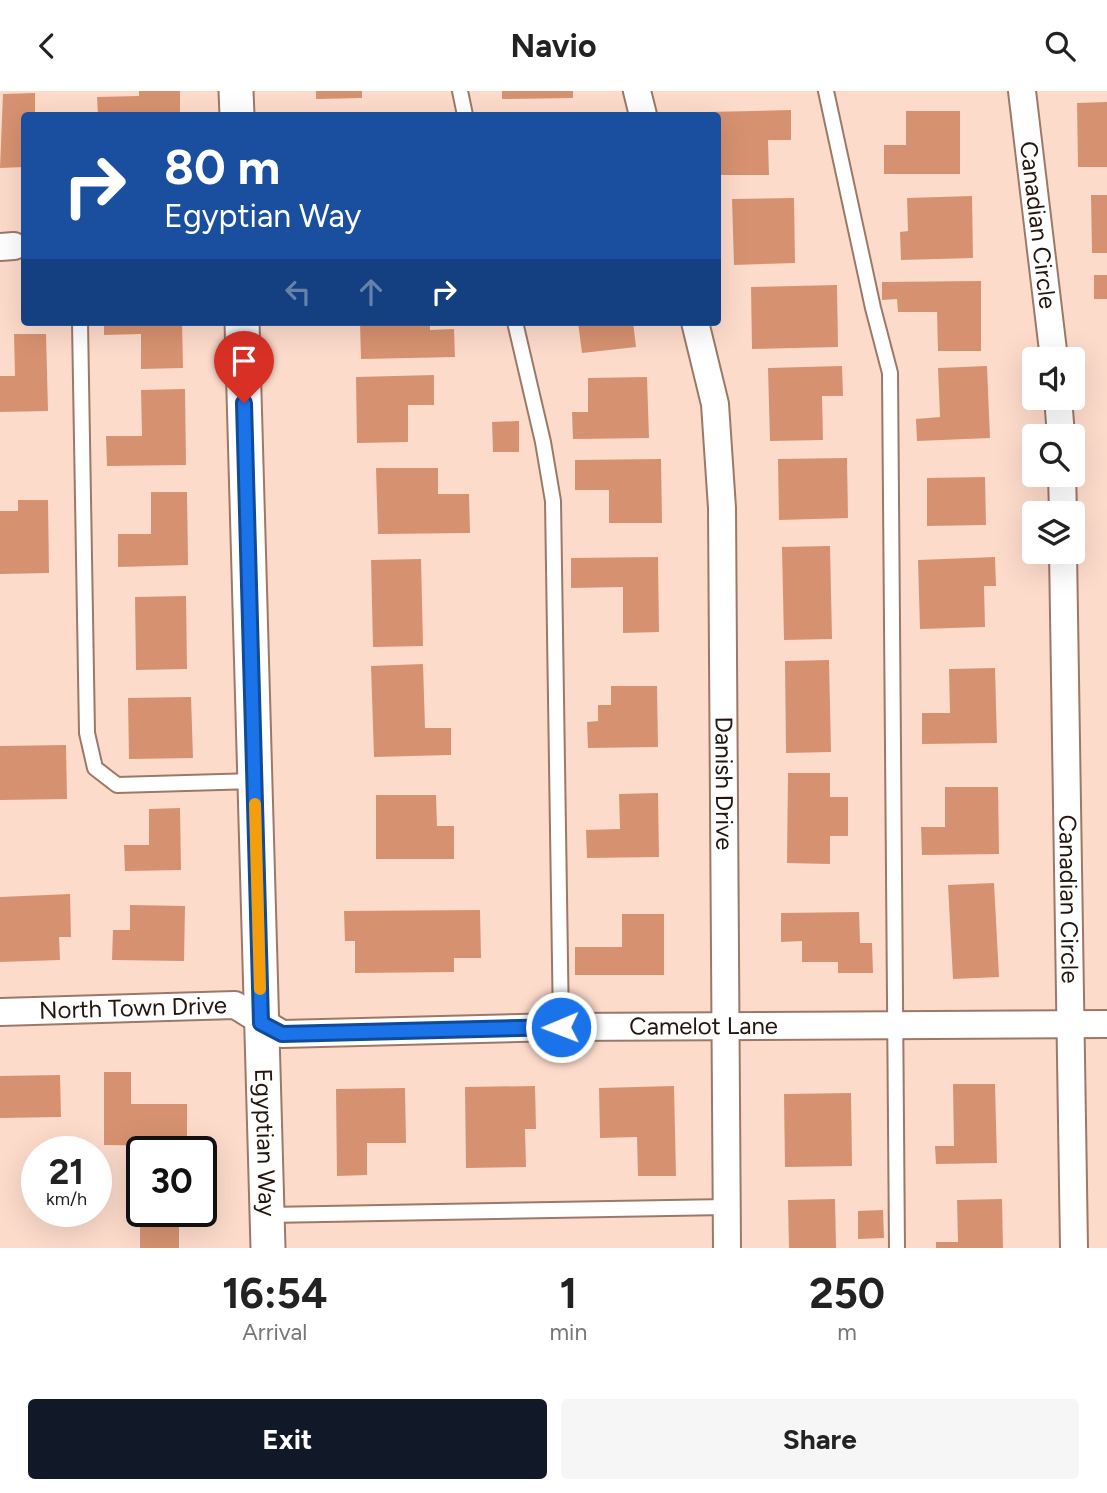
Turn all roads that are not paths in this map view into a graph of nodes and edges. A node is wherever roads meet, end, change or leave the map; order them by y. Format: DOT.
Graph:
graph roads {
  1 [pos="236,91"];
  2 [pos="460,91"];
  3 [pos="637,91"];
  4 [pos="826,91"];
  5 [pos="1022,91"];
  6 [pos="237,112"];
  7 [pos="464,112"];
  8 [pos="642,112"];
  9 [pos="80,326"];
  10 [pos="242,326"];
  11 [pos="515,326"];
  12 [pos="696,326"];
  13 [pos="1053,347"];
  14 [pos="1063,564"];
  15 [pos="255,781"];
  16 [pos="0,1012"];
  17 [pos="261,1023"];
  18 [pos="1072,1024"];
  19 [pos="1107,1024"];
  20 [pos="894,1026"];
  21 [pos="561,1027"];
  22 [pos="727,1028"];
  23 [pos="727,1207"];
  24 [pos="267,1215"];
  25 [pos="268,1248"];
  26 [pos="727,1248"];
  27 [pos="897,1248"];
  28 [pos="1074,1248"];
  1 -- 6 [label="street"];
  2 -- 7 [label="lane"];
  3 -- 8 [label="street"];
  4 -- 20 [label="lane"];
  5 -- 13 [label="street, Canadian Circle"];
  9 -- 15 [label="lane"];
  10 -- 15 [label="street, Egyptian Way"];
  11 -- 21 [label="lane"];
  12 -- 22 [label="street, Danish Drive"];
  14 -- 18 [label="street, Canadian Circle"];
  15 -- 17 [label="street, Egyptian Way"];
  16 -- 17 [label="street, North Town Drive"];
  17 -- 21 [label="street, Camelot Lane"];
  17 -- 24 [label="street, Egyptian Way"];
  18 -- 19 [label="street, Camelot Lane"];
  18 -- 20 [label="street, Camelot Lane"];
  18 -- 28 [label="street, Canadian Circle"];
  20 -- 22 [label="street, Camelot Lane"];
  20 -- 27 [label="lane"];
  21 -- 22 [label="street, Camelot Lane"];
  22 -- 23 [label="street, Danish Drive"];
  23 -- 24 [label="lane"];
  23 -- 26 [label="street, Danish Drive"];
  24 -- 25 [label="street, Egyptian Way"];
}
